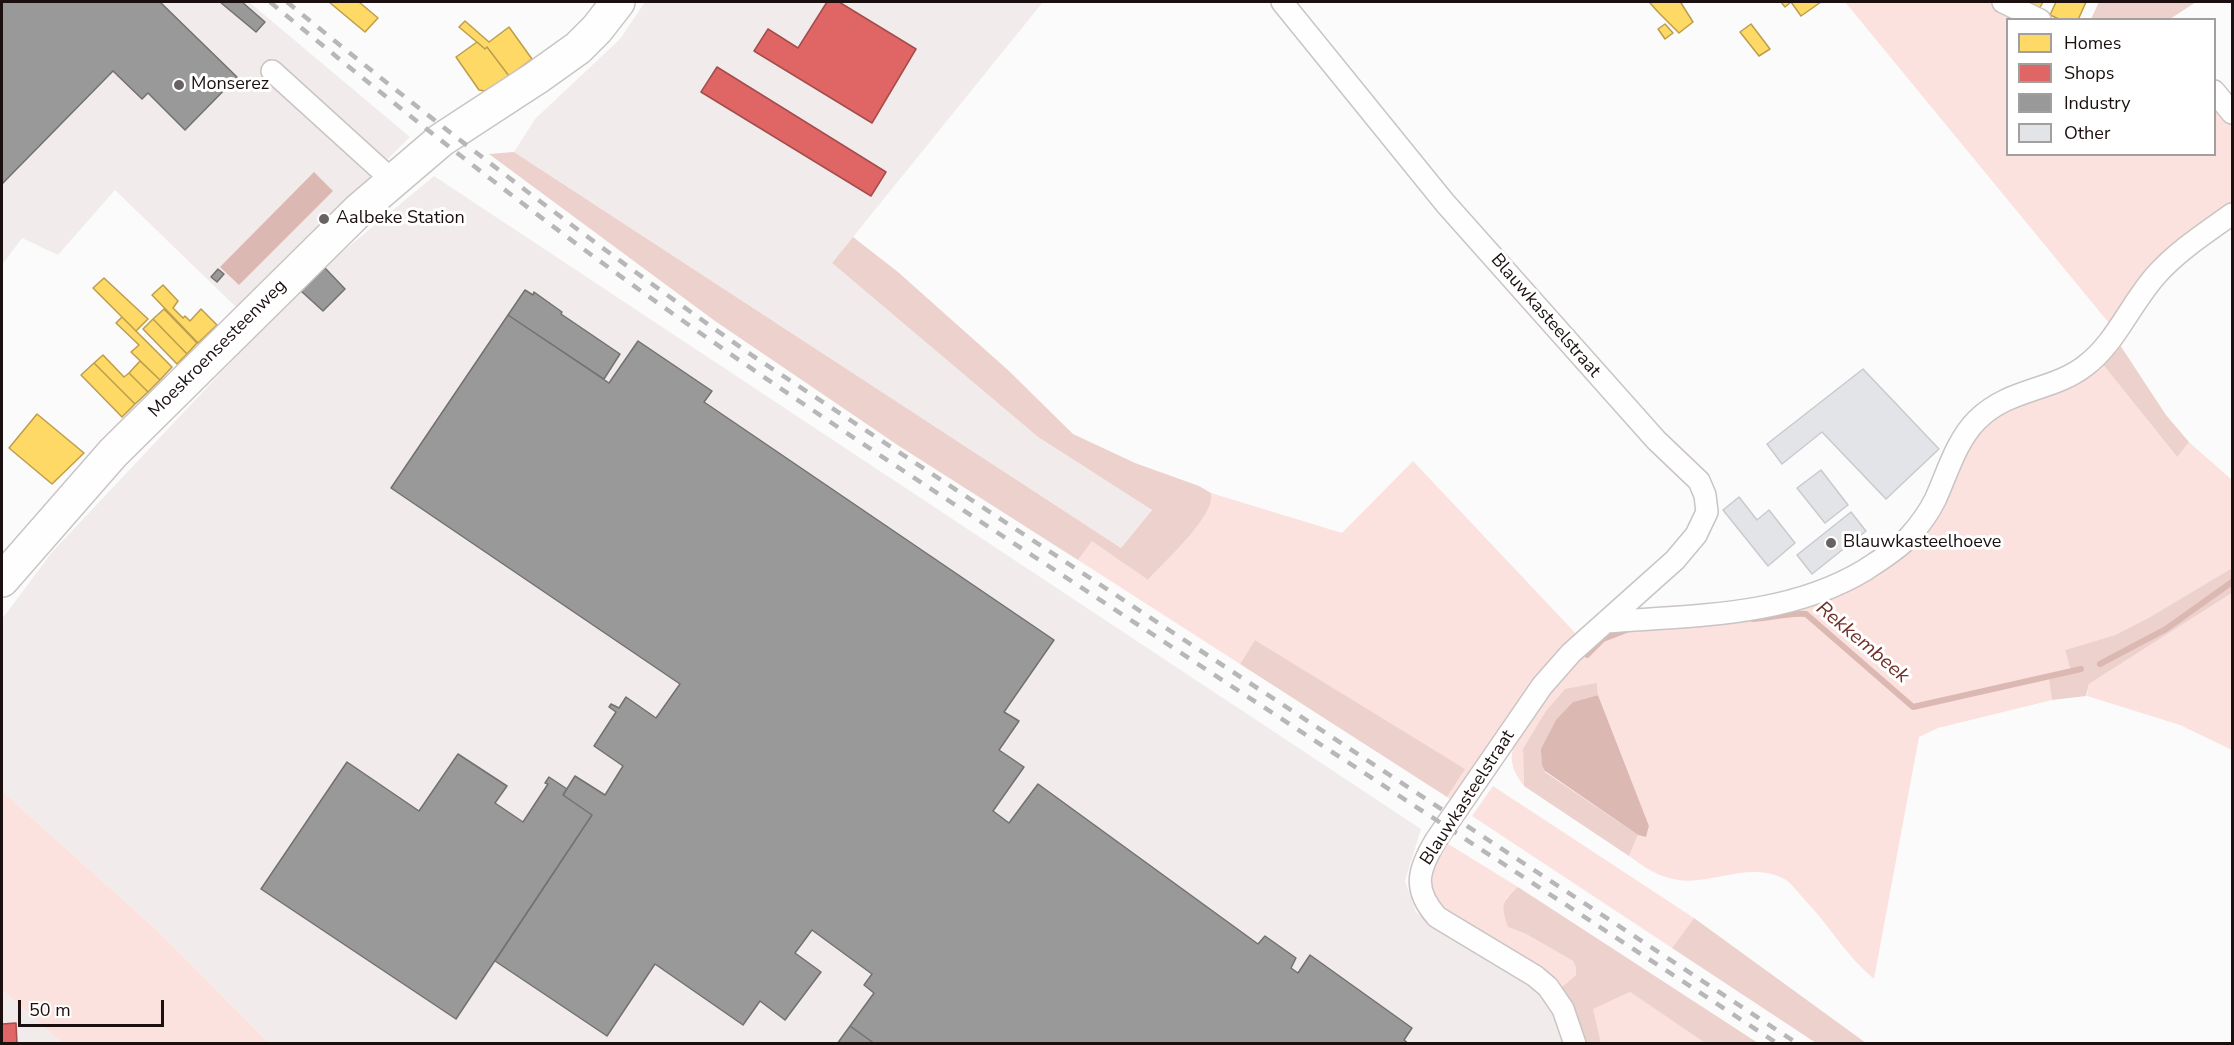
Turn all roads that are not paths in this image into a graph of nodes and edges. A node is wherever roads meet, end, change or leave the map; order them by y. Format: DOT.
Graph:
graph roads {
  1 [pos="618,2"];
  2 [pos="1282,2"];
  3 [pos="2003,2"];
  4 [pos="2036,18"];
  5 [pos="272,71"];
  6 [pos="2216,93"];
  7 [pos="2232,113"];
  8 [pos="392,180"];
  9 [pos="2232,214"];
  10 [pos="2,580"];
  11 [pos="1606,622"];
  12 [pos="1575,1044"];
  1 -- 8 [label="main road, Moeskroensesteenweg"];
  2 -- 11 [label="street, Blauwkasteelstraat"];
  3 -- 4 [label="street"];
  5 -- 8 [label="street"];
  6 -- 7 [label="street"];
  8 -- 10 [label="main road, Moeskroensesteenweg"];
  9 -- 11 [label="street"];
  11 -- 12 [label="street, Blauwkasteelstraat"];
}
